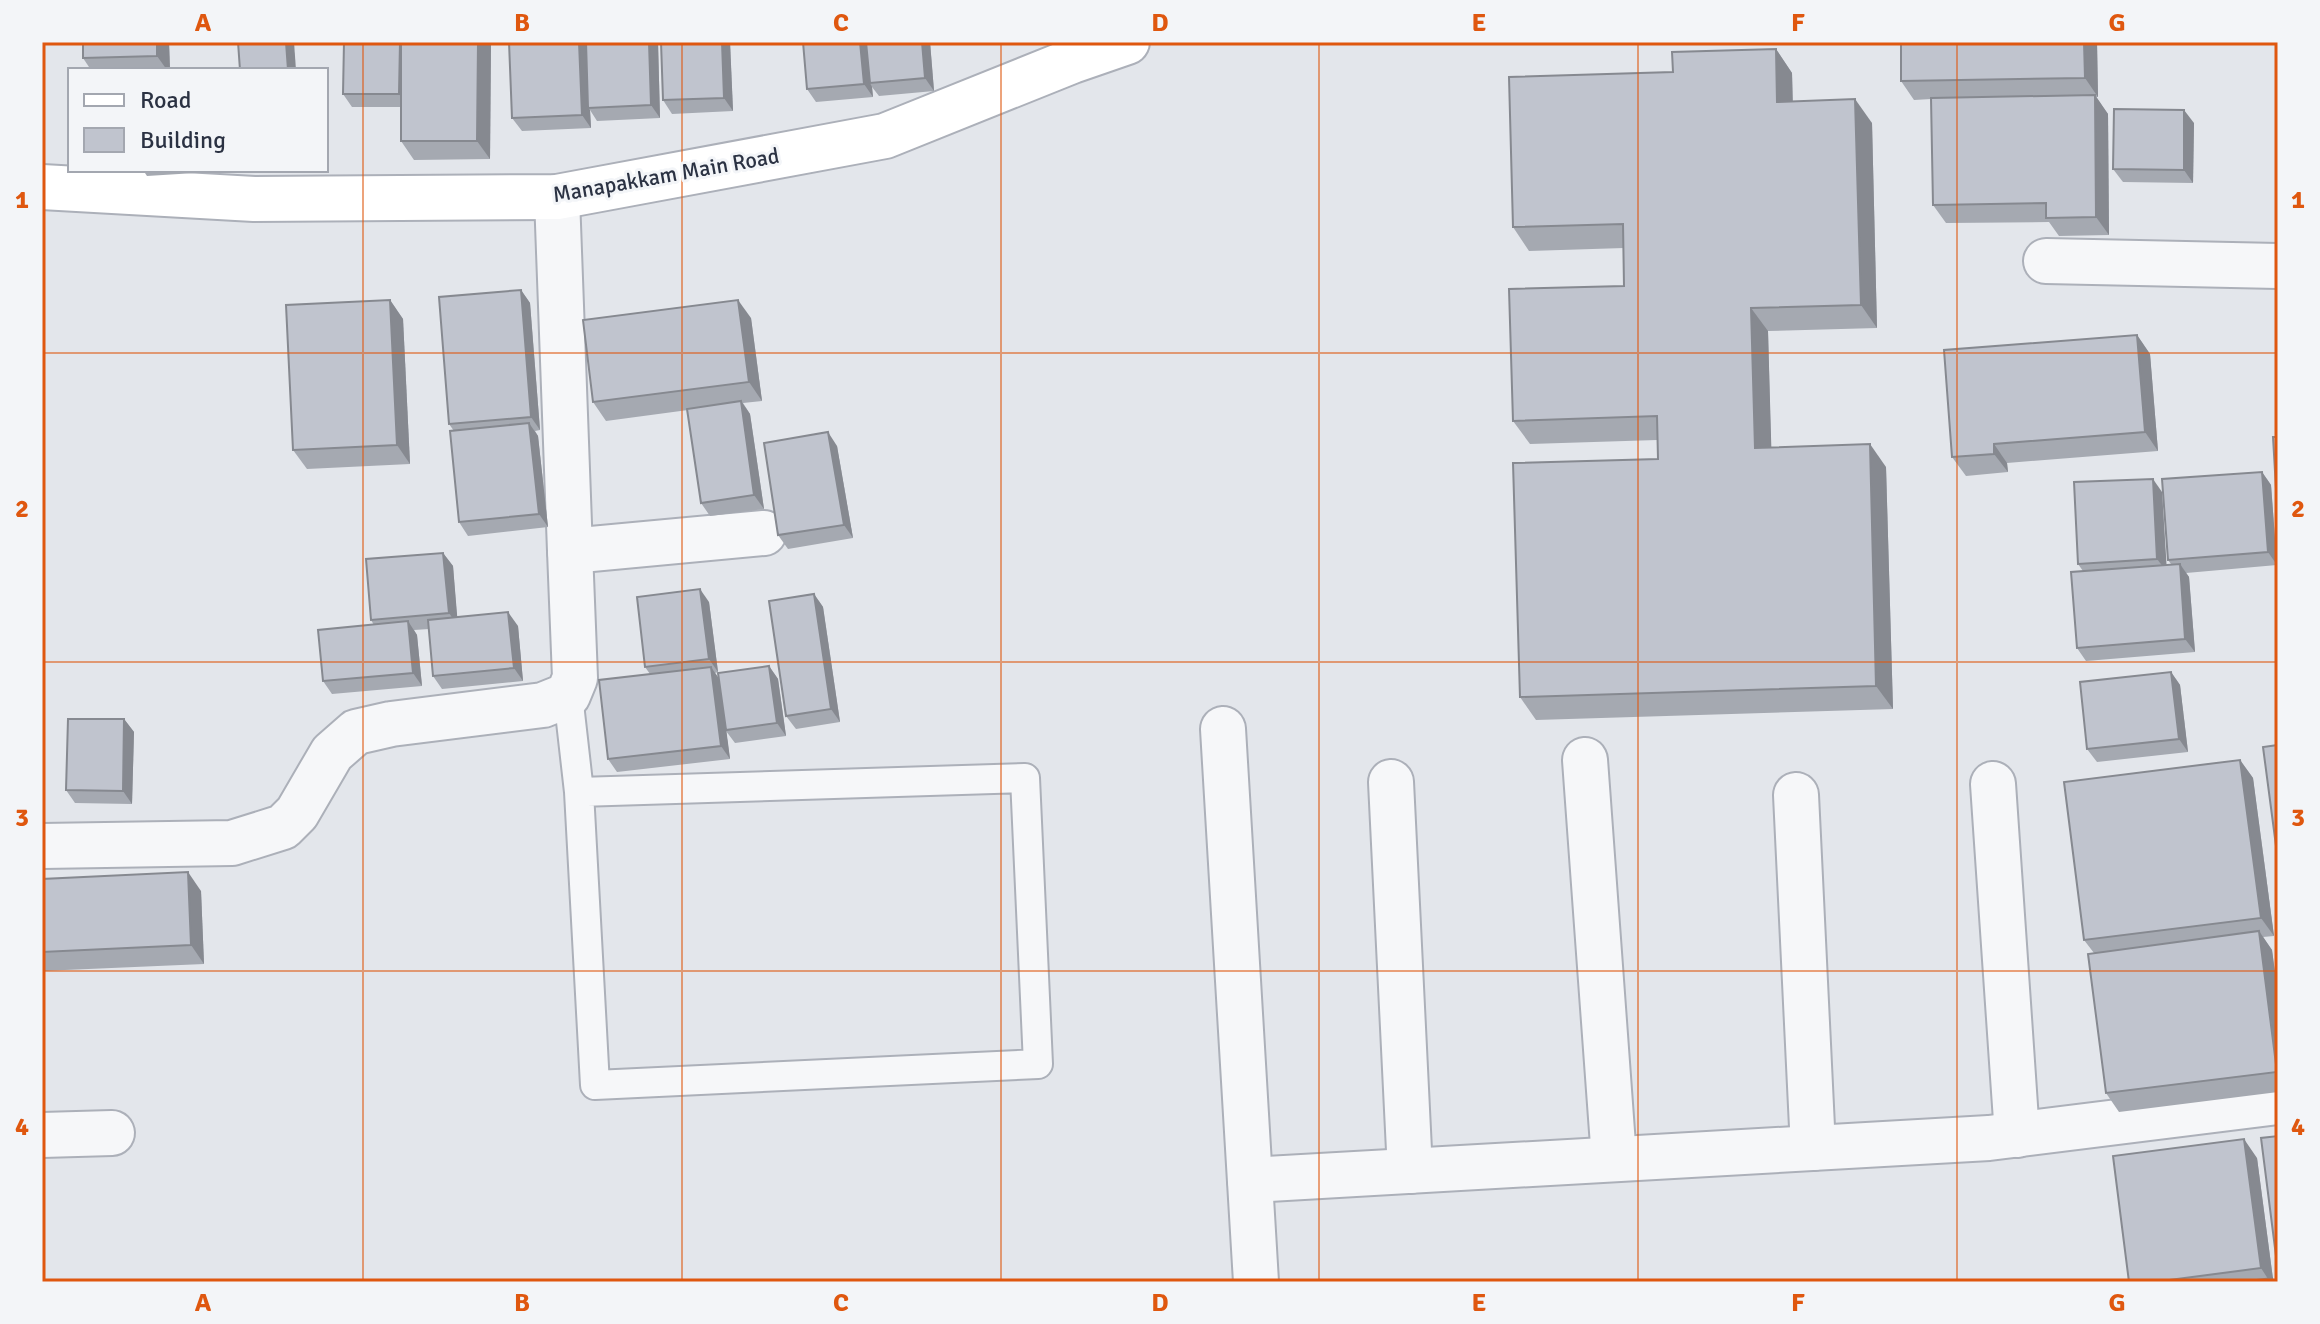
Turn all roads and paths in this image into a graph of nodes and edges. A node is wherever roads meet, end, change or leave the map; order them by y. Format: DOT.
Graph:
graph roads {
  1 [pos="1127,42"];
  2 [pos="42,187"];
  3 [pos="557,197"];
  4 [pos="2046,261"];
  5 [pos="2278,266"];
  6 [pos="764,533"];
  7 [pos="570,551"];
  8 [pos="568,695"];
  9 [pos="1223,729"];
  10 [pos="1585,760"];
  11 [pos="1391,782"];
  12 [pos="1993,784"];
  13 [pos="579,792"];
  14 [pos="1796,795"];
  15 [pos="42,846"];
  16 [pos="2278,1102"];
  17 [pos="112,1133"];
  18 [pos="42,1135"];
  19 [pos="2017,1135"];
  20 [pos="1813,1148"];
  21 [pos="1614,1159"];
  22 [pos="1410,1171"];
  23 [pos="1250,1180"];
  24 [pos="1256,1282"];
  1 -- 3 [label="main road, Manapakkam Main Road"];
  2 -- 3 [label="main road, Manapakkam Main Road"];
  3 -- 7 [label="street"];
  4 -- 5 [label="street"];
  6 -- 7 [label="street"];
  7 -- 8 [label="street"];
  8 -- 13 [label="lane"];
  8 -- 15 [label="street"];
  9 -- 23 [label="street"];
  10 -- 21 [label="street"];
  11 -- 22 [label="street"];
  12 -- 19 [label="street"];
  13 -- 13 [label="lane"];
  14 -- 20 [label="street"];
  16 -- 19 [label="street"];
  17 -- 18 [label="street"];
  19 -- 20 [label="street"];
  20 -- 21 [label="street"];
  21 -- 22 [label="street"];
  22 -- 23 [label="street"];
  23 -- 24 [label="street"];
}
